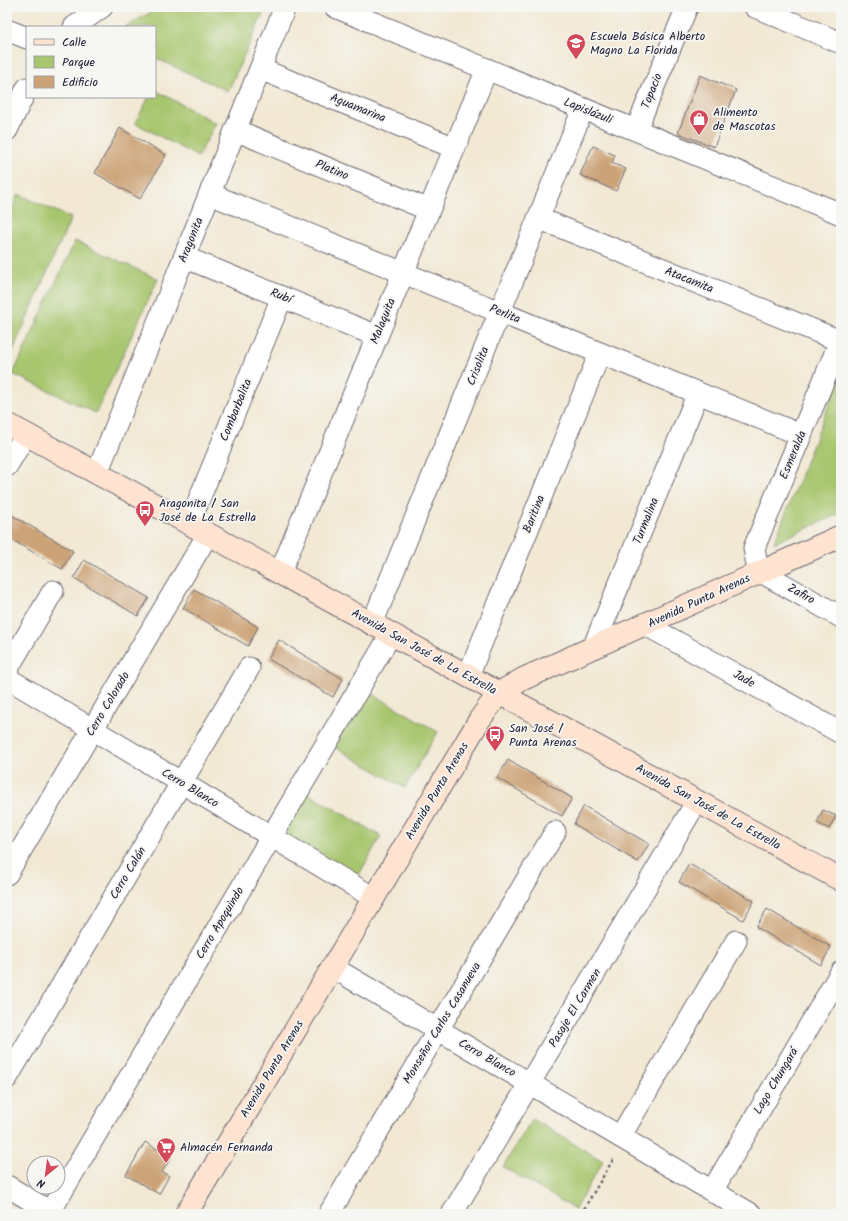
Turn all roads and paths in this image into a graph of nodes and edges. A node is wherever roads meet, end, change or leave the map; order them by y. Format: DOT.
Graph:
graph roads {
  1 [pos="102,7"];
  2 [pos="285,7"];
  3 [pos="335,7"];
  4 [pos="687,7"];
  5 [pos="755,7"];
  6 [pos="75,26"];
  7 [pos="7,30"];
  8 [pos="26,38"];
  9 [pos="841,43"];
  10 [pos="260,69"];
  11 [pos="487,69"];
  12 [pos="26,90"];
  13 [pos="583,109"];
  14 [pos="7,130"];
  15 [pos="235,130"];
  16 [pos="636,130"];
  17 [pos="455,148"];
  18 [pos="210,194"];
  19 [pos="429,210"];
  20 [pos="841,214"];
  21 [pos="538,218"];
  22 [pos="184,257"];
  23 [pos="403,273"];
  24 [pos="282,297"];
  25 [pos="500,312"];
  26 [pos="377,336"];
  27 [pos="841,340"];
  28 [pos="600,353"];
  29 [pos="698,393"];
  30 [pos="7,424"];
  31 [pos="26,434"];
  32 [pos="801,435"];
  33 [pos="7,466"];
  34 [pos="97,473"];
  35 [pos="190,524"];
  36 [pos="208,534"];
  37 [pos="841,536"];
  38 [pos="762,572"];
  39 [pos="280,573"];
  40 [pos="53,591"];
  41 [pos="841,617"];
  42 [pos="646,625"];
  43 [pos="381,629"];
  44 [pos="593,648"];
  45 [pos="249,668"];
  46 [pos="7,670"];
  47 [pos="468,676"];
  48 [pos="7,678"];
  49 [pos="499,693"];
  50 [pos="93,730"];
  51 [pos="841,733"];
  52 [pos="182,783"];
  53 [pos="697,801"];
  54 [pos="555,832"];
  55 [pos="271,836"];
  56 [pos="7,874"];
  57 [pos="841,880"];
  58 [pos="374,898"];
  59 [pos="736,941"];
  60 [pos="332,968"];
  61 [pos="841,972"];
  62 [pos="438,1029"];
  63 [pos="7,1078"];
  64 [pos="530,1083"];
  65 [pos="623,1138"];
  66 [pos="7,1186"];
  67 [pos="712,1191"];
  68 [pos="52,1213"];
  69 [pos="186,1214"];
  70 [pos="329,1214"];
  71 [pos="452,1214"];
  72 [pos="580,1214"];
  73 [pos="751,1214"];
  1 -- 6 [label="street"];
  2 -- 10 [label="street, Aragonita"];
  3 -- 11 [label="street, Lapislázuli"];
  4 -- 16 [label="street, Topacio"];
  5 -- 9 [label="street"];
  7 -- 8 [label="street"];
  10 -- 15 [label="street, Aragonita"];
  10 -- 17 [label="street, Aguamarina"];
  11 -- 13 [label="street, Lapislázuli"];
  11 -- 17 [label="street, Malaquita"];
  12 -- 14 [label="street"];
  13 -- 16 [label="street, Lapislázuli"];
  13 -- 21 [label="street, Crisolita"];
  15 -- 18 [label="street, Aragonita"];
  15 -- 19 [label="street, Platino"];
  16 -- 20 [label="street, Lapislázuli"];
  17 -- 19 [label="street, Malaquita"];
  18 -- 22 [label="street, Aragonita"];
  18 -- 23 [label="street, Perlita"];
  19 -- 23 [label="street, Malaquita"];
  21 -- 25 [label="street, Crisolita"];
  21 -- 27 [label="street, Atacamita"];
  22 -- 24 [label="street, Rubí"];
  22 -- 34 [label="street, Aragonita"];
  23 -- 25 [label="street, Perlita"];
  23 -- 26 [label="street, Malaquita"];
  24 -- 26 [label="street, Rubí"];
  24 -- 35 [label="street, Combarbalita"];
  25 -- 28 [label="street, Perlita"];
  25 -- 43 [label="street, Crisolita"];
  26 -- 39 [label="street, Malaquita"];
  27 -- 32 [label="street, Esmeralda"];
  28 -- 29 [label="street, Perlita"];
  28 -- 47 [label="street, Baritina"];
  29 -- 32 [label="street, Perlita"];
  29 -- 44 [label="street, Turmalina"];
  30 -- 31 [label="main road, Avenida San José de La Estrella"];
  31 -- 33 [label="street"];
  31 -- 34 [label="main road, Avenida San José de La Estrella"];
  32 -- 38 [label="street, Esmeralda"];
  34 -- 35 [label="main road, Avenida San José de La Estrella"];
  35 -- 36 [label="main road, Avenida San José de La Estrella"];
  36 -- 39 [label="main road, Avenida San José de La Estrella"];
  36 -- 50 [label="street, Cerro Colorado"];
  37 -- 38 [label="main road, Avenida Punta Arenas"];
  38 -- 41 [label="street, Zafiro"];
  38 -- 42 [label="main road, Avenida Punta Arenas"];
  39 -- 43 [label="main road, Avenida San José de La Estrella"];
  40 -- 46 [label="street"];
  42 -- 44 [label="main road, Avenida Punta Arenas"];
  42 -- 51 [label="street, Jade"];
  43 -- 47 [label="main road, Avenida San José de La Estrella"];
  43 -- 55 [label="street, Cerro Apoquindo"];
  44 -- 49 [label="main road, Avenida Punta Arenas"];
  45 -- 52 [label="street, Cerro Calán"];
  47 -- 49 [label="main road, Avenida San José de La Estrella"];
  48 -- 50 [label="street, Cerro Blanco"];
  49 -- 53 [label="main road, Avenida San José de La Estrella"];
  49 -- 58 [label="main road, Avenida Punta Arenas"];
  50 -- 52 [label="street, Cerro Blanco"];
  50 -- 56 [label="street, Cerro Colorado"];
  52 -- 55 [label="street, Cerro Blanco"];
  52 -- 63 [label="street, Cerro Calán"];
  53 -- 57 [label="main road, Avenida San José de La Estrella"];
  53 -- 64 [label="street, Pasaje El Carmen"];
  54 -- 62 [label="street, Monseñor Carlos Casanueva"];
  55 -- 58 [label="street, Cerro Blanco"];
  55 -- 68 [label="street, Cerro Apoquindo"];
  58 -- 60 [label="main road, Avenida Punta Arenas"];
  59 -- 65 [label="street"];
  60 -- 62 [label="street, Cerro Blanco"];
  60 -- 69 [label="main road, Avenida Punta Arenas"];
  61 -- 67 [label="street, Lago Chungará"];
  62 -- 64 [label="street, Cerro Blanco"];
  62 -- 70 [label="street, Monseñor Carlos Casanueva"];
  64 -- 65 [label="street, Cerro Blanco"];
  64 -- 71 [label="street, Pasaje El Carmen"];
  65 -- 67 [label="street, Cerro Blanco"];
  65 -- 72 [label="path"];
  66 -- 68 [label="street"];
  67 -- 73 [label="street, Cerro Blanco"];
}
